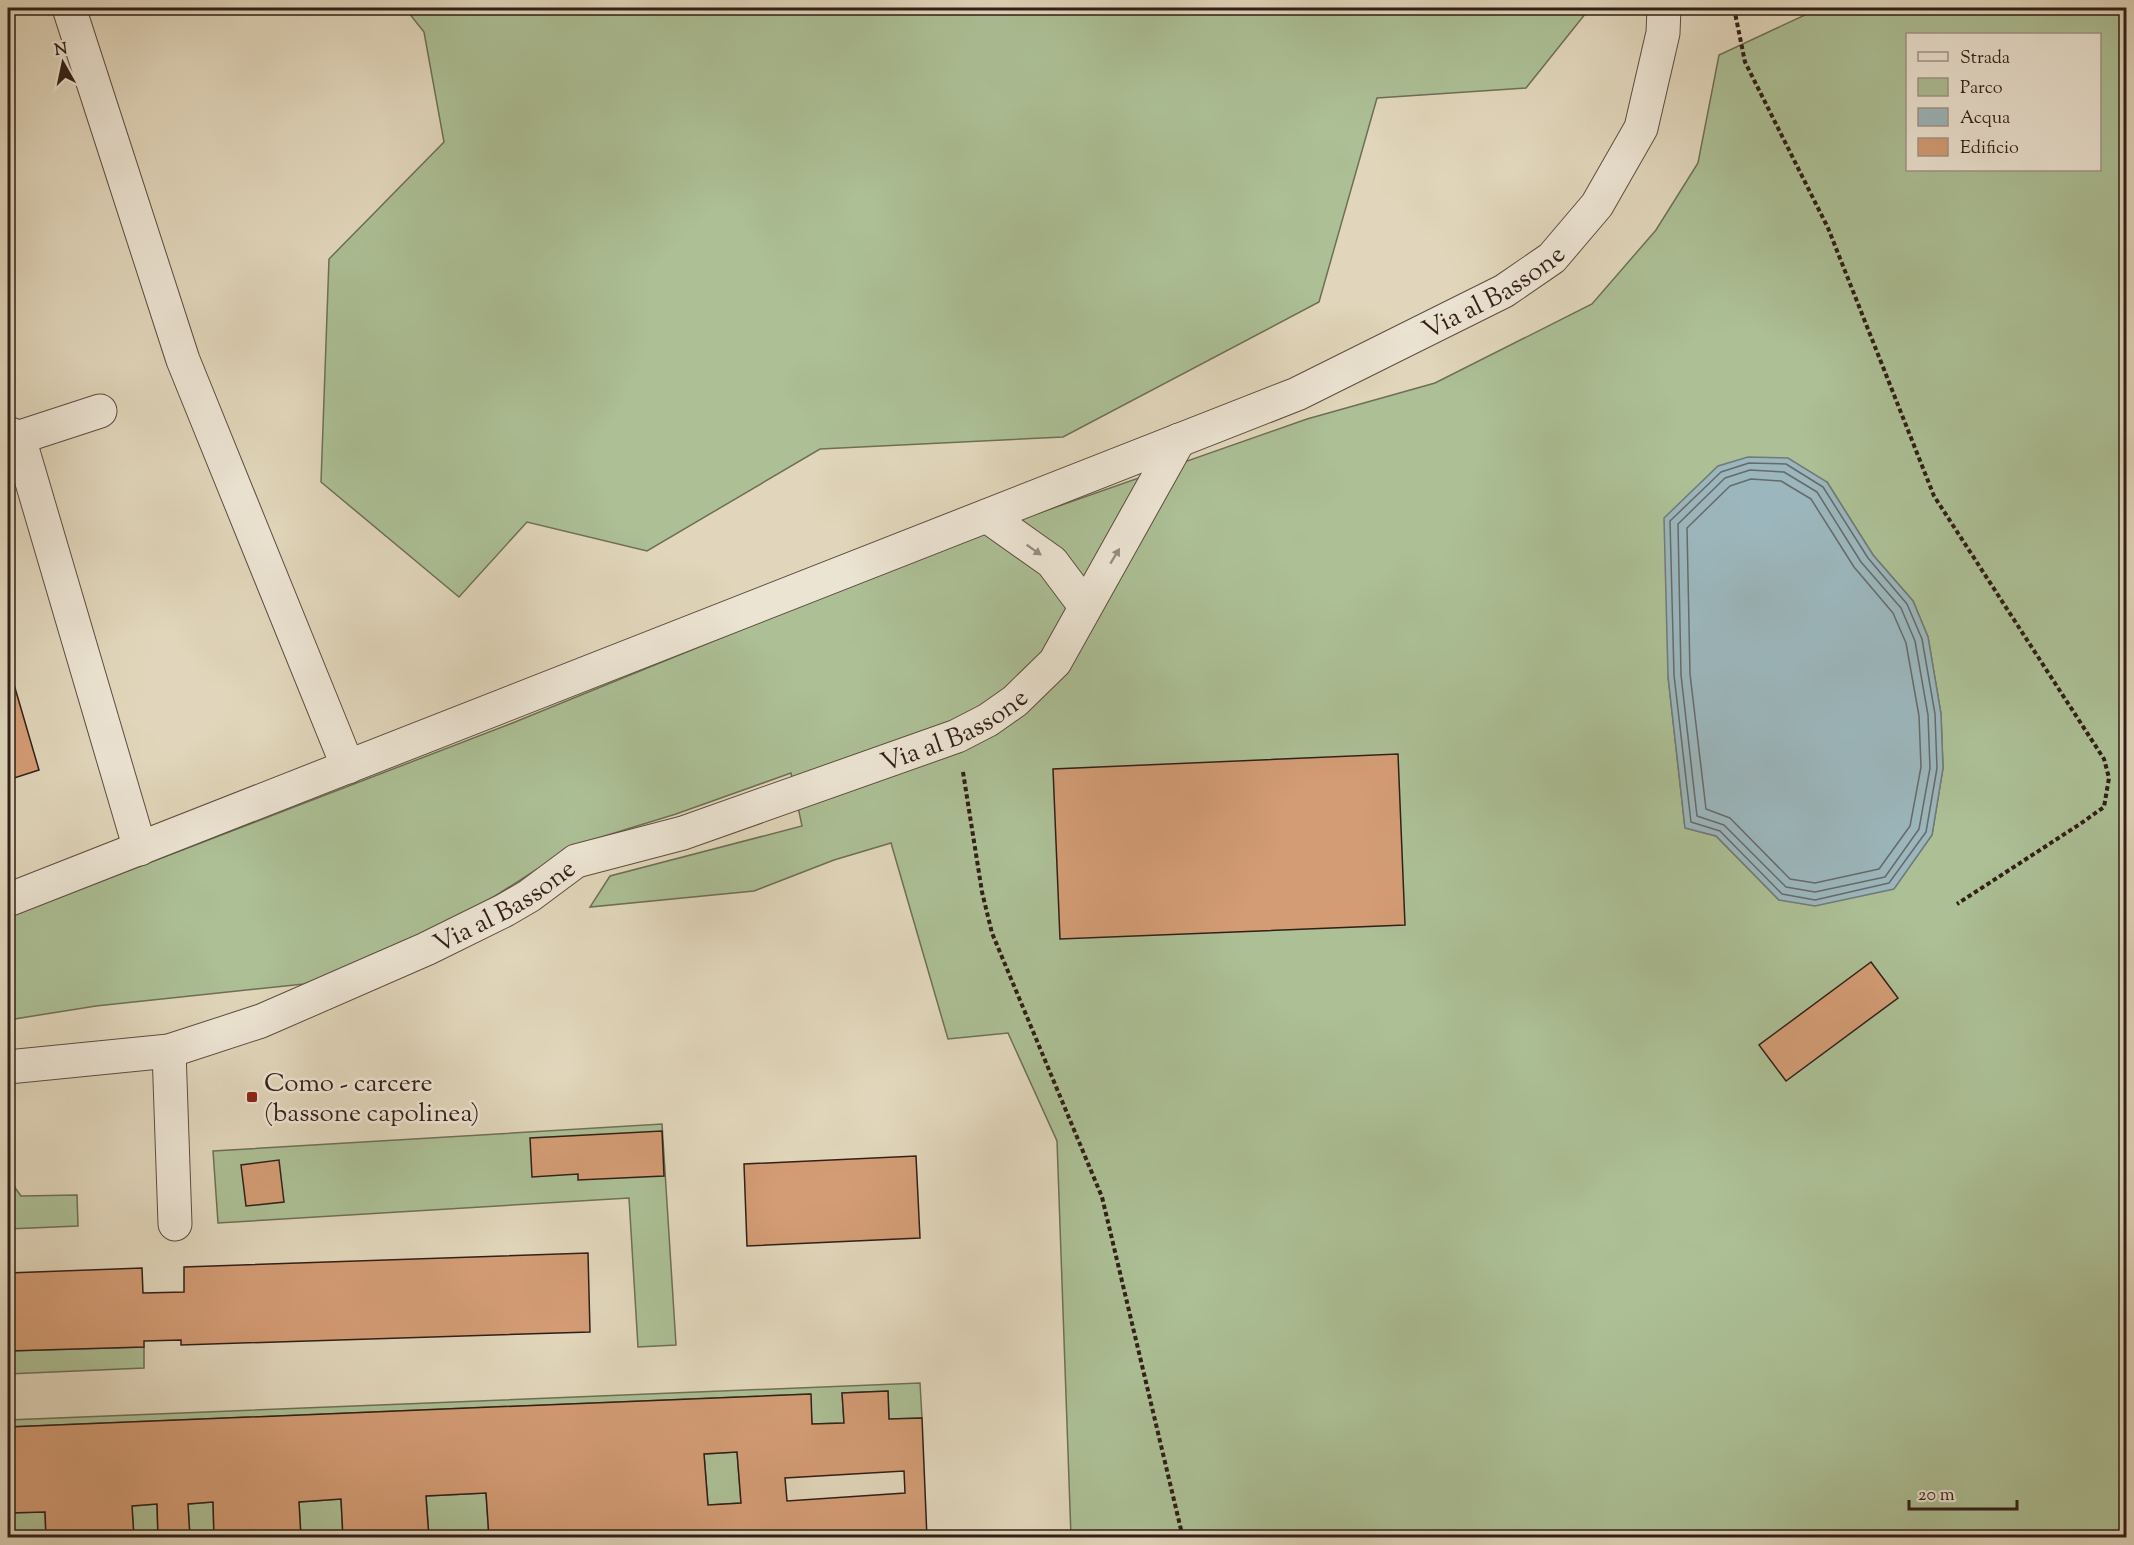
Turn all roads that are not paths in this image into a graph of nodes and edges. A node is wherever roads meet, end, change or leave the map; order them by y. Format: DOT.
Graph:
graph roads {
  1 [pos="69,8"];
  2 [pos="1664,8"];
  3 [pos="100,411"];
  4 [pos="11,437"];
  5 [pos="1179,440"];
  6 [pos="987,516"];
  7 [pos="1085,606"];
  8 [pos="348,767"];
  9 [pos="140,849"];
  10 [pos="8,900"];
  11 [pos="169,1051"];
  12 [pos="8,1067"];
  13 [pos="175,1224"];
  1 -- 8 [label="street"];
  2 -- 5 [label="street, Via al Bassone"];
  3 -- 4 [label="street"];
  4 -- 9 [label="street"];
  5 -- 6 [label="street, Via al Bassone"];
  7 -- 5 [label="street, Via al Bassone, one-way"];
  6 -- 7 [label="street, one-way"];
  6 -- 8 [label="street, Via al Bassone"];
  7 -- 11 [label="street, Via al Bassone"];
  8 -- 9 [label="street, Via al Bassone"];
  9 -- 10 [label="street, Via al Bassone"];
  11 -- 12 [label="street, Via al Bassone"];
  11 -- 13 [label="street"];
}
